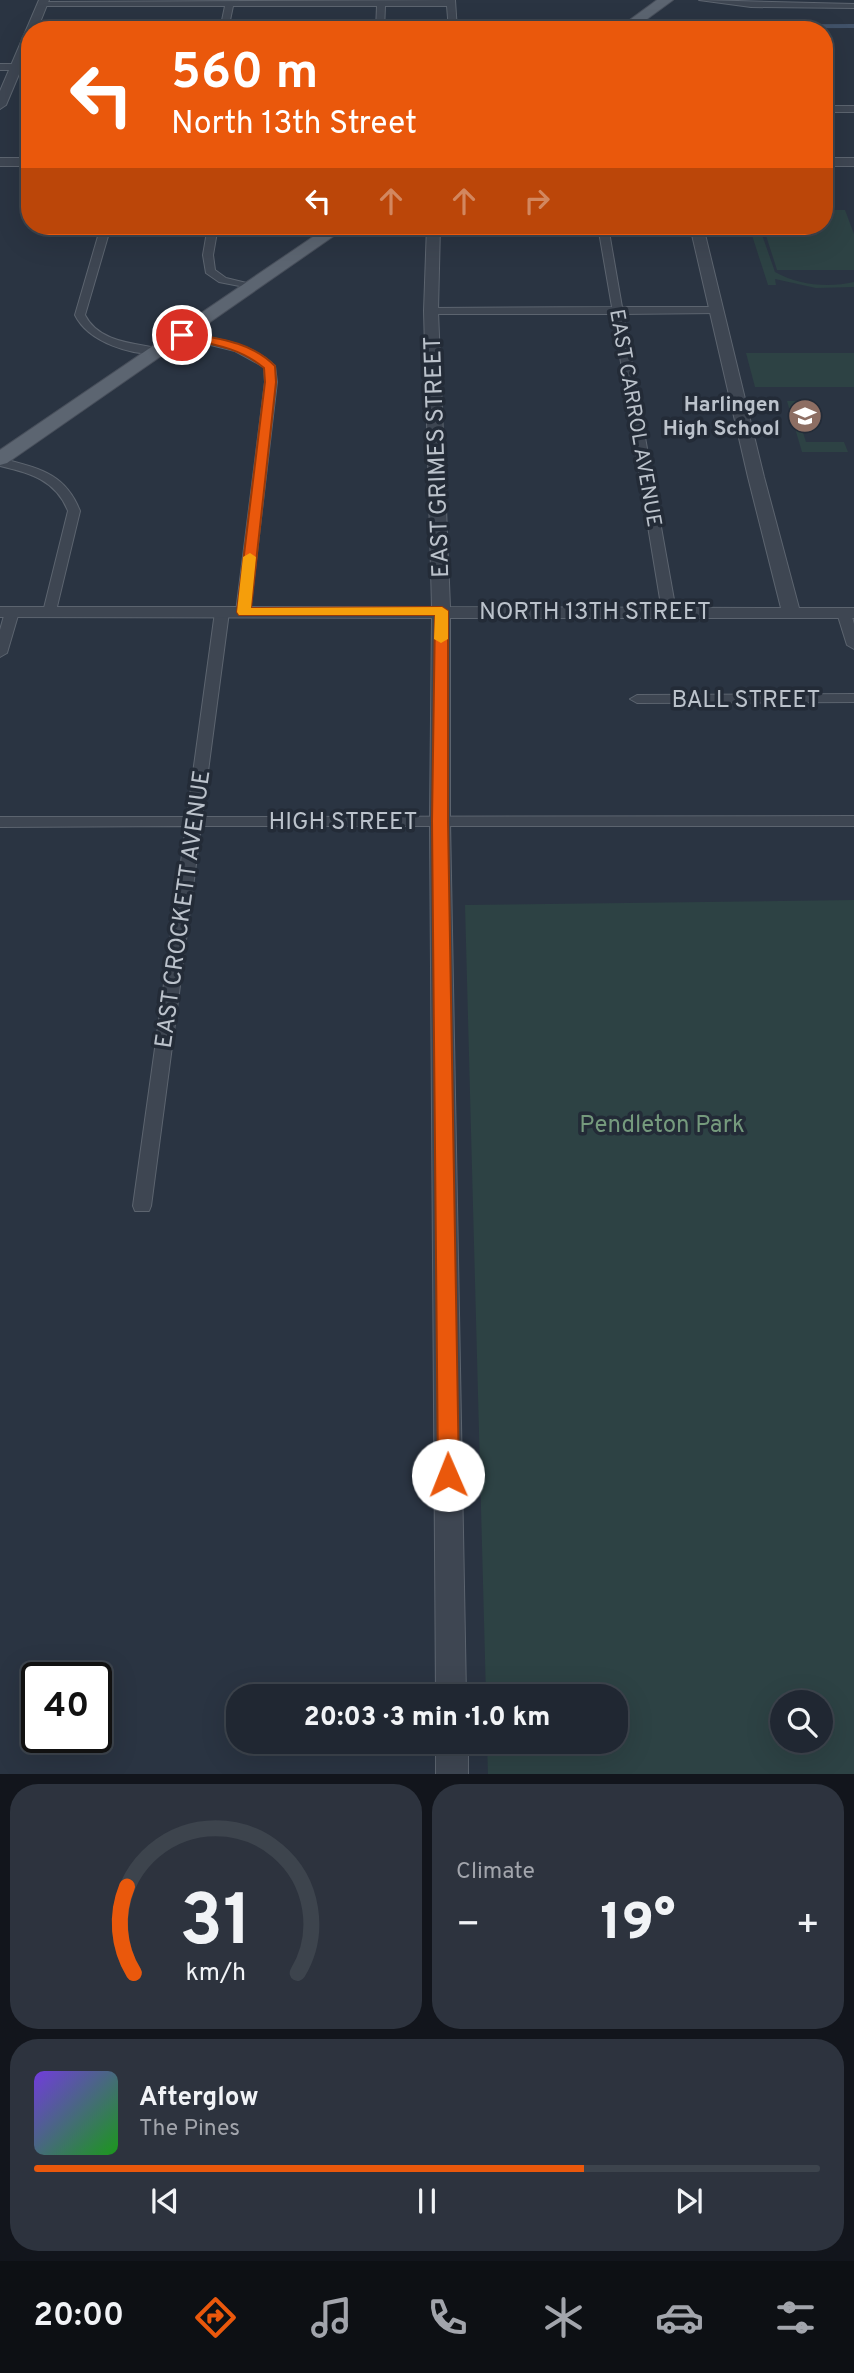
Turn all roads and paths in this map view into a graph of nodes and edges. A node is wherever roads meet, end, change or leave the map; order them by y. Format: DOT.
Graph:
graph roads {
  1 [pos="666,0"];
  2 [pos="703,0"];
  3 [pos="43,2"];
  4 [pos="451,2"];
  5 [pos="813,3"];
  6 [pos="230,4"];
  7 [pos="381,4"];
  8 [pos="854,6"];
  9 [pos="35,21"];
  10 [pos="226,21"];
  11 [pos="380,21"];
  12 [pos="452,21"];
  13 [pos="635,21"];
  14 [pos="21,55"];
  15 [pos="0,67"];
  16 [pos="16,67"];
  17 [pos="0,105"];
  18 [pos="833,109"];
  19 [pos="854,109"];
  20 [pos="0,162"];
  21 [pos="21,162"];
  22 [pos="833,162"];
  23 [pos="854,162"];
  24 [pos="103,235"];
  25 [pos="211,235"];
  26 [pos="327,235"];
  27 [pos="433,235"];
  28 [pos="604,235"];
  29 [pos="699,235"];
  30 [pos="251,287"];
  31 [pos="717,310"];
  32 [pos="431,311"];
  33 [pos="617,311"];
  34 [pos="182,335"];
  35 [pos="158,351"];
  36 [pos="0,461"];
  37 [pos="222,611"];
  38 [pos="442,611"];
  39 [pos="669,611"];
  40 [pos="790,611"];
  41 [pos="6,612"];
  42 [pos="50,612"];
  43 [pos="243,612"];
  44 [pos="849,613"];
  45 [pos="854,645"];
  46 [pos="0,653"];
  47 [pos="854,698"];
  48 [pos="637,699"];
  49 [pos="194,821"];
  50 [pos="440,821"];
  51 [pos="854,821"];
  52 [pos="0,822"];
  53 [pos="142,1206"];
  54 [pos="451,1684"];
  55 [pos="452,1754"];
  56 [pos="452,1774"];
  1 -- 13 [label="main road"];
  2 -- 5 [label="street"];
  3 -- 6 [label="street"];
  3 -- 9 [label="street"];
  4 -- 7 [label="street"];
  4 -- 12 [label="street"];
  5 -- 8 [label="street"];
  6 -- 7 [label="street"];
  6 -- 10 [label="street"];
  7 -- 11 [label="street"];
  14 -- 16 [label="street"];
  15 -- 16 [label="street"];
  16 -- 17 [label="street"];
  18 -- 19 [label="street"];
  20 -- 21 [label="street"];
  22 -- 23 [label="street"];
  24 -- 35 [label="street"];
  25 -- 30 [label="street"];
  26 -- 30 [label="main road"];
  27 -- 32 [label="street, EAST GRIMES STREET"];
  28 -- 33 [label="street, EAST CARROL AVENUE"];
  29 -- 31 [label="street"];
  30 -- 34 [label="main road"];
  31 -- 33 [label="street"];
  31 -- 40 [label="street"];
  32 -- 33 [label="street"];
  32 -- 38 [label="street, EAST GRIMES STREET"];
  33 -- 39 [label="street, EAST CARROL AVENUE"];
  34 -- 35 [label="main road"];
  34 -- 43 [label="street"];
  35 -- 36 [label="main road"];
  36 -- 42 [label="street"];
  37 -- 42 [label="street, NORTH 13TH STREET"];
  37 -- 43 [label="street, NORTH 13TH STREET"];
  37 -- 49 [label="street, EAST CROCKETT AVENUE"];
  38 -- 39 [label="street, NORTH 13TH STREET"];
  38 -- 43 [label="street, NORTH 13TH STREET"];
  38 -- 50 [label="street, EAST GRIMES STREET"];
  39 -- 40 [label="street, NORTH 13TH STREET"];
  40 -- 44 [label="street, NORTH 13TH STREET"];
  41 -- 42 [label="street, NORTH 13TH STREET"];
  41 -- 46 [label="street"];
  44 -- 45 [label="street"];
  47 -- 48 [label="street, BALL STREET"];
  49 -- 50 [label="street, HIGH STREET"];
  49 -- 52 [label="street, HIGH STREET"];
  49 -- 53 [label="street, EAST CROCKETT AVENUE"];
  50 -- 51 [label="street, HIGH STREET"];
  50 -- 54 [label="street, EAST GRIMES STREET"];
  55 -- 56 [label="street"];
}
